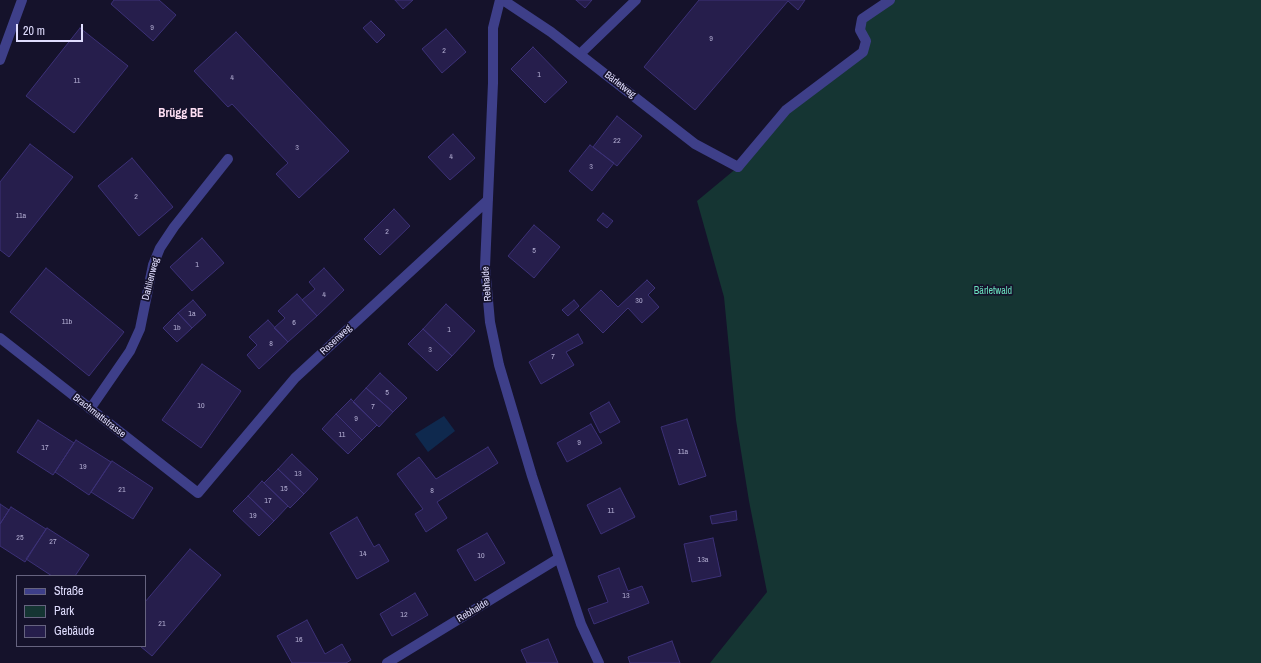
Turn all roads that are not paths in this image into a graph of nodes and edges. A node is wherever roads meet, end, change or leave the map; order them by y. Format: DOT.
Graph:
graph roads {
  1 [pos="22,0"];
  2 [pos="500,0"];
  3 [pos="504,0"];
  4 [pos="636,0"];
  5 [pos="890,0"];
  6 [pos="580,54"];
  7 [pos="0,60"];
  8 [pos="228,159"];
  9 [pos="488,200"];
  10 [pos="0,338"];
  11 [pos="90,409"];
  12 [pos="198,493"];
  13 [pos="559,558"];
  14 [pos="387,663"];
  15 [pos="599,663"];
  1 -- 7 [label="street"];
  2 -- 9 [label="street, Rebhalde"];
  3 -- 6 [label="street, Bärletweg"];
  4 -- 6 [label="street"];
  5 -- 6 [label="street, Bärletweg"];
  8 -- 11 [label="street, Dahlienweg"];
  9 -- 12 [label="street, Rosenweg"];
  9 -- 13 [label="street, Rebhalde"];
  10 -- 11 [label="street, Brachmattstrasse"];
  11 -- 12 [label="street, Brachmattstrasse"];
  13 -- 14 [label="street, Rebhalde"];
  13 -- 15 [label="street, Rebhalde"];
}
